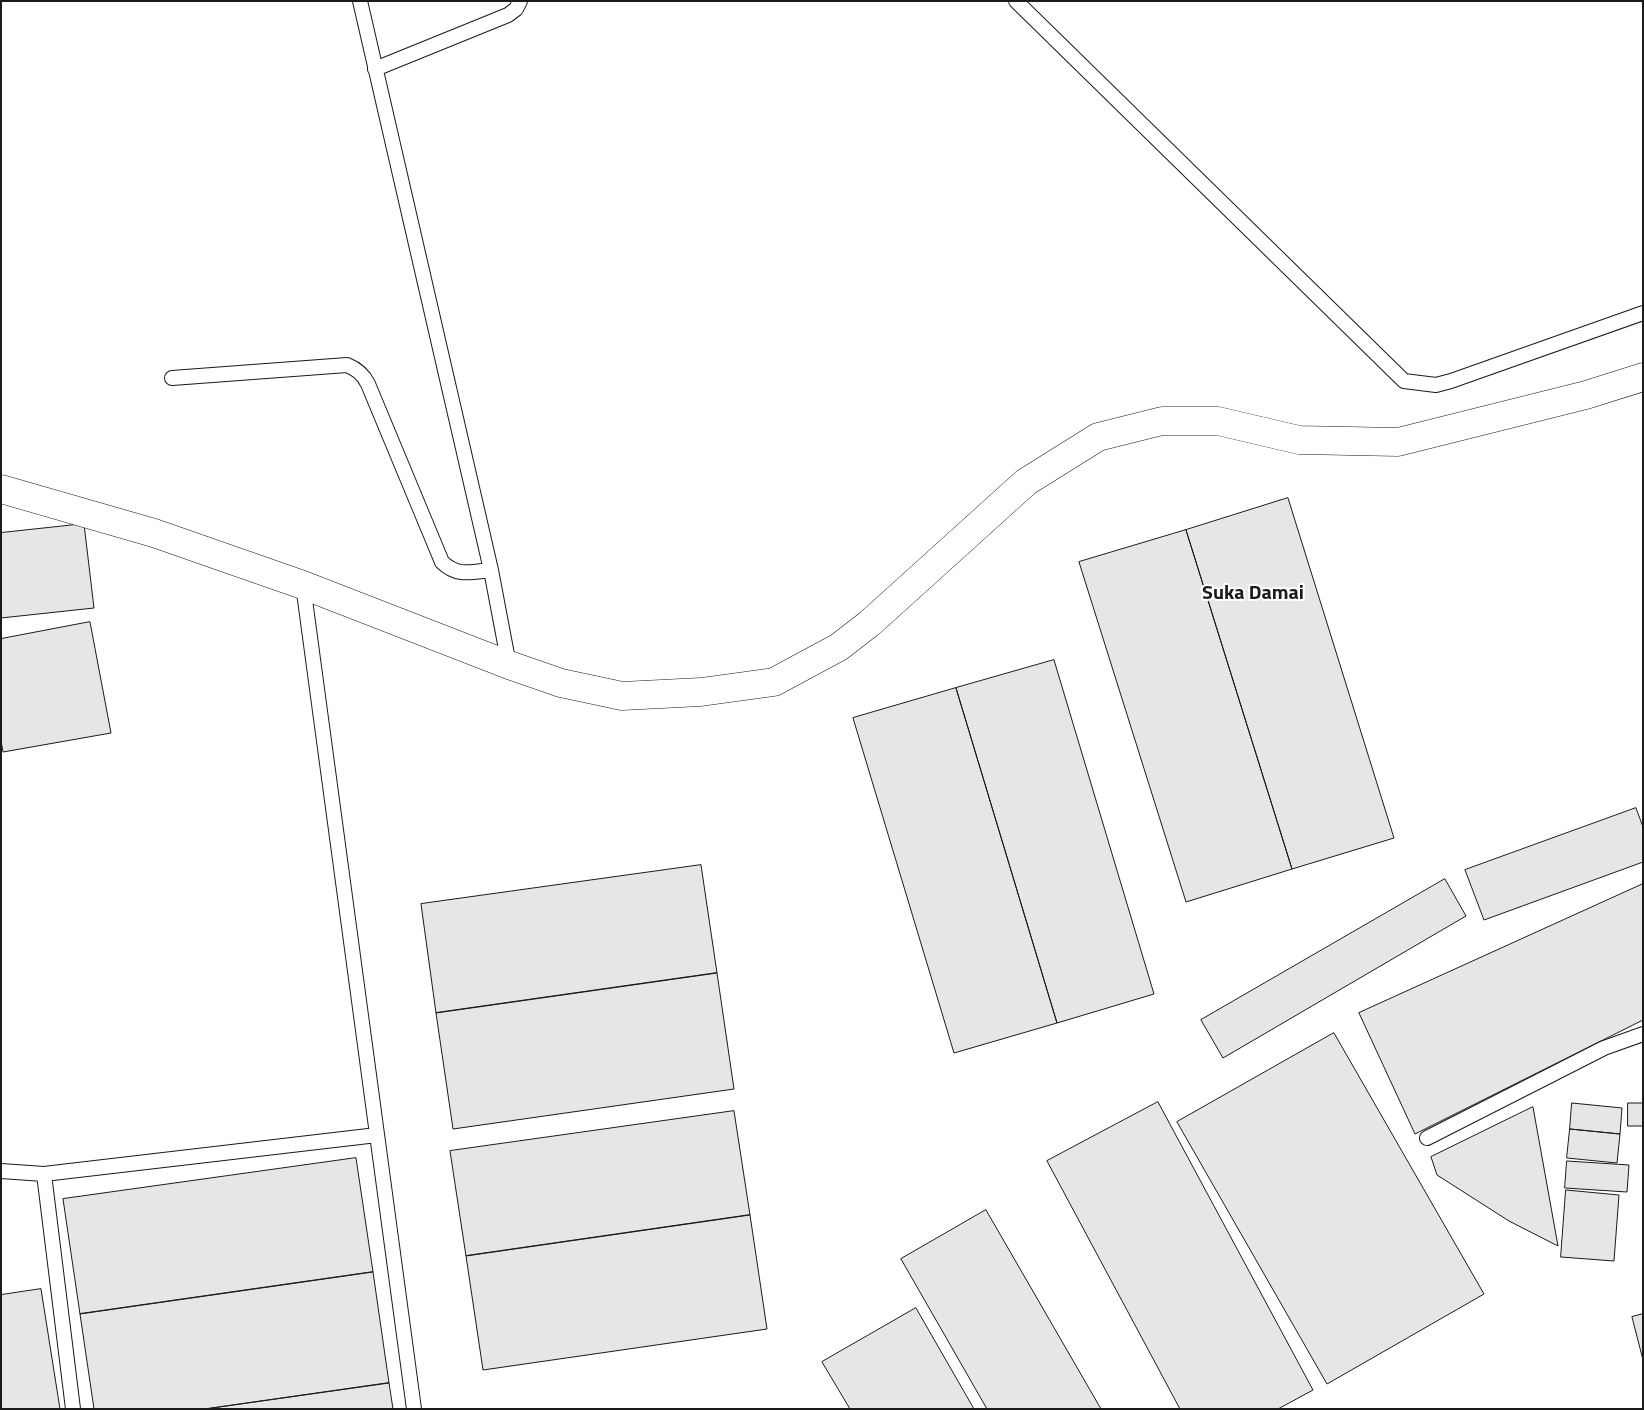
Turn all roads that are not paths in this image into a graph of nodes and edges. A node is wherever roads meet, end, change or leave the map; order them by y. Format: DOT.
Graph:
graph roads {
  1 [pos="360,1"];
  2 [pos="520,1"];
  3 [pos="1016,1"];
  4 [pos="375,69"];
  5 [pos="1643,313"];
  6 [pos="1643,377"];
  7 [pos="172,378"];
  8 [pos="1,489"];
  9 [pos="491,570"];
  10 [pos="303,585"];
  11 [pos="508,665"];
  12 [pos="1643,1034"];
  13 [pos="377,1135"];
  14 [pos="1427,1138"];
  15 [pos="1,1171"];
  16 [pos="44,1174"];
  17 [pos="73,1409"];
  18 [pos="414,1409"];
  1 -- 4 [label="lane"];
  2 -- 4 [label="lane"];
  3 -- 5 [label="lane"];
  4 -- 9 [label="lane"];
  6 -- 11 [label="street"];
  7 -- 9 [label="lane"];
  8 -- 10 [label="street"];
  9 -- 11 [label="lane"];
  10 -- 11 [label="street"];
  10 -- 13 [label="lane"];
  12 -- 14 [label="lane"];
  13 -- 16 [label="lane"];
  13 -- 18 [label="lane"];
  15 -- 16 [label="lane"];
  16 -- 17 [label="lane"];
}
